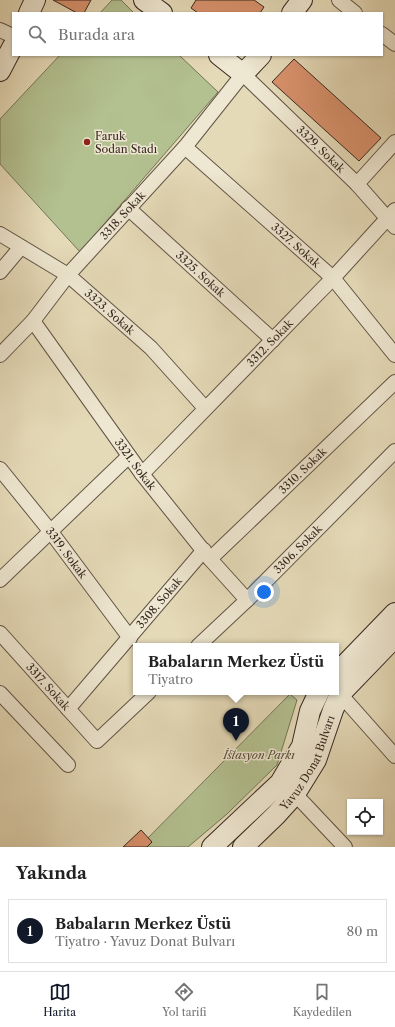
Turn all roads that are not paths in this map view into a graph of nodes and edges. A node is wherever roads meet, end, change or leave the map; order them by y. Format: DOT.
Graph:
graph roads {
  1 [pos="35,0"];
  2 [pos="144,0"];
  3 [pos="302,0"];
  4 [pos="339,0"];
  5 [pos="29,12"];
  6 [pos="161,12"];
  7 [pos="293,12"];
  8 [pos="355,12"];
  9 [pos="0,30"];
  10 [pos="383,35"];
  11 [pos="12,36"];
  12 [pos="395,44"];
  13 [pos="12,48"];
  14 [pos="220,56"];
  15 [pos="259,56"];
  16 [pos="0,71"];
  17 [pos="243,74"];
  18 [pos="395,142"];
  19 [pos="185,148"];
  20 [pos="356,184"];
  21 [pos="128,208"];
  22 [pos="392,218"];
  23 [pos="0,234"];
  24 [pos="21,247"];
  25 [pos="0,272"];
  26 [pos="68,275"];
  27 [pos="333,278"];
  28 [pos="33,321"];
  29 [pos="273,340"];
  30 [pos="0,355"];
  31 [pos="395,355"];
  32 [pos="395,382"];
  33 [pos="206,408"];
  34 [pos="395,451"];
  35 [pos="130,456"];
  36 [pos="0,469"];
  37 [pos="142,474"];
  38 [pos="51,532"];
  39 [pos="207,555"];
  40 [pos="0,580"];
  41 [pos="247,600"];
  42 [pos="395,613"];
  43 [pos="0,633"];
  44 [pos="395,637"];
  45 [pos="130,638"];
  46 [pos="201,643"];
  47 [pos="339,671"];
  48 [pos="0,693"];
  49 [pos="340,694"];
  50 [pos="146,695"];
  51 [pos="318,695"];
  52 [pos="68,709"];
  53 [pos="393,750"];
  54 [pos="68,764"];
  55 [pos="295,794"];
  56 [pos="212,847"];
  57 [pos="243,847"];
  58 [pos="345,847"];
  1 -- 5 [label="street"];
  2 -- 6 [label="street"];
  3 -- 7 [label="street"];
  4 -- 8 [label="street"];
  9 -- 11 [label="street"];
  10 -- 12 [label="street"];
  13 -- 16 [label="street"];
  14 -- 17 [label="street"];
  15 -- 17 [label="street"];
  17 -- 19 [label="street, 3318. Sokak"];
  17 -- 20 [label="street, 3329. Sokak"];
  18 -- 20 [label="street"];
  19 -- 21 [label="street, 3318. Sokak"];
  19 -- 27 [label="street, 3327. Sokak"];
  20 -- 22 [label="street, 3329. Sokak"];
  21 -- 26 [label="street, 3318. Sokak"];
  21 -- 29 [label="street, 3325. Sokak"];
  22 -- 27 [label="street, 3312. Sokak"];
  23 -- 24 [label="street, 3323. Sokak"];
  24 -- 25 [label="street"];
  24 -- 26 [label="street, 3323. Sokak"];
  26 -- 28 [label="street, 3318. Sokak"];
  26 -- 33 [label="street, 3323. Sokak"];
  27 -- 29 [label="street, 3312. Sokak"];
  27 -- 31 [label="street, 3327. Sokak"];
  28 -- 30 [label="street, 3318. Sokak"];
  28 -- 35 [label="street, 3321. Sokak"];
  29 -- 33 [label="street, 3312. Sokak"];
  32 -- 39 [label="street, 3310. Sokak"];
  33 -- 37 [label="street, 3312. Sokak"];
  34 -- 41 [label="street, 3306. Sokak"];
  35 -- 37 [label="street, 3321. Sokak"];
  35 -- 38 [label="street"];
  36 -- 38 [label="street, 3319. Sokak"];
  37 -- 39 [label="street, 3321. Sokak"];
  38 -- 40 [label="street"];
  38 -- 45 [label="street, 3319. Sokak"];
  39 -- 41 [label="street, 3321. Sokak"];
  39 -- 45 [label="street, 3308. Sokak"];
  41 -- 46 [label="street, 3306. Sokak"];
  42 -- 47 [label="street"];
  43 -- 52 [label="street, 3317. Sokak"];
  44 -- 49 [label="street, Yavuz Donat Bulvarı"];
  45 -- 52 [label="street, 3308. Sokak"];
  48 -- 54 [label="street"];
  49 -- 53 [label="street"];
  49 -- 55 [label="street, Yavuz Donat Bulvarı"];
  50 -- 52 [label="street, 3317. Sokak"];
  51 -- 56 [label="street, Yavuz Donat Bulvarı"];
  55 -- 57 [label="street, Yavuz Donat Bulvarı"];
  55 -- 58 [label="street"];
}
